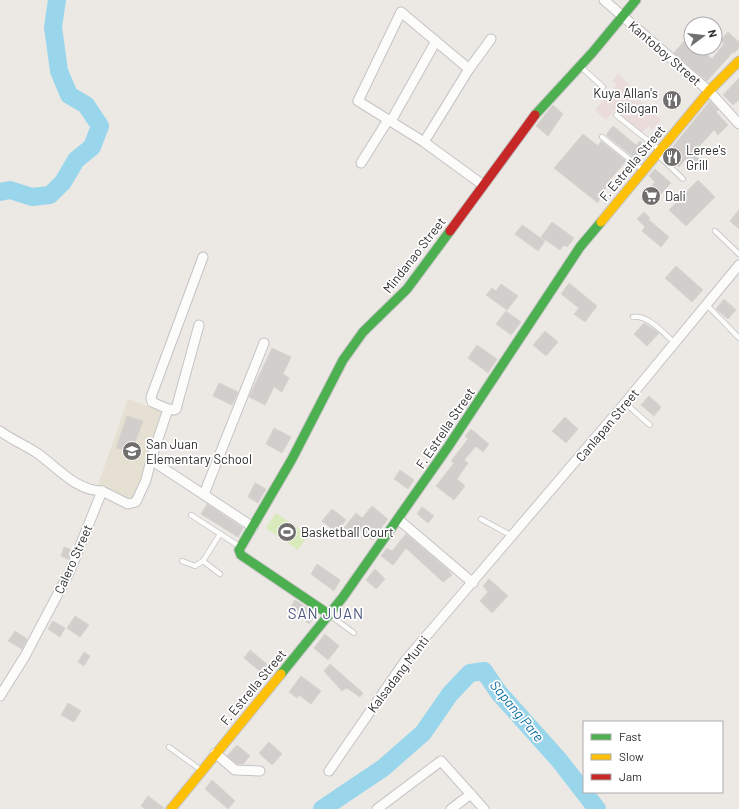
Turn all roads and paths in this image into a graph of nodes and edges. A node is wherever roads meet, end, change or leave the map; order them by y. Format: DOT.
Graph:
graph roads {
  1 [pos="604,0"];
  2 [pos="636,0"];
  3 [pos="622,16"];
  4 [pos="491,39"];
  5 [pos="436,41"];
  6 [pos="739,61"];
  7 [pos="580,65"];
  8 [pos="469,69"];
  9 [pos="603,87"];
  10 [pos="709,91"];
  11 [pos="616,115"];
  12 [pos="389,120"];
  13 [pos="739,124"];
  14 [pos="602,137"];
  15 [pos="424,142"];
  16 [pos="658,152"];
  17 [pos="361,163"];
  18 [pos="643,170"];
  19 [pos="683,178"];
  20 [pos="483,185"];
  21 [pos="715,231"];
  22 [pos="739,254"];
  23 [pos="203,257"];
  24 [pos="739,265"];
  25 [pos="706,304"];
  26 [pos="633,317"];
  27 [pos="199,325"];
  28 [pos="739,338"];
  29 [pos="264,342"];
  30 [pos="675,343"];
  31 [pos="625,403"];
  32 [pos="168,409"];
  33 [pos="650,425"];
  34 [pos="0,431"];
  35 [pos="151,460"];
  36 [pos="102,491"];
  37 [pos="204,494"];
  38 [pos="191,515"];
  39 [pos="399,520"];
  40 [pos="481,520"];
  41 [pos="253,527"];
  42 [pos="220,534"];
  43 [pos="512,536"];
  44 [pos="241,547"];
  45 [pos="182,561"];
  46 [pos="203,561"];
  47 [pos="220,574"];
  48 [pos="473,583"];
  49 [pos="330,615"];
  50 [pos="354,633"];
  51 [pos="0,696"];
  52 [pos="169,747"];
  53 [pos="215,753"];
  54 [pos="201,770"];
  55 [pos="328,770"];
  56 [pos="260,771"];
  57 [pos="471,794"];
  58 [pos="171,809"];
  59 [pos="377,809"];
  60 [pos="451,809"];
  61 [pos="484,809"];
  1 -- 3 [label="street, Kantoboy Street"];
  2 -- 3 [label="main road, Mindanao Street"];
  3 -- 7 [label="main road, Mindanao Street"];
  3 -- 10 [label="street, Kantoboy Street"];
  4 -- 8 [label="street"];
  5 -- 8 [label="street"];
  5 -- 12 [label="street"];
  5 -- 12 [label="street"];
  6 -- 10 [label="main road, F. Estrella Street"];
  7 -- 9 [label="lane"];
  7 -- 20 [label="main road, Mindanao Street"];
  8 -- 15 [label="street"];
  10 -- 13 [label="street, Kantoboy Street"];
  10 -- 16 [label="main road, F. Estrella Street"];
  11 -- 16 [label="lane"];
  12 -- 15 [label="street"];
  12 -- 17 [label="street"];
  14 -- 18 [label="lane"];
  15 -- 20 [label="street"];
  16 -- 18 [label="main road, F. Estrella Street"];
  16 -- 19 [label="lane"];
  18 -- 39 [label="main road, F. Estrella Street"];
  20 -- 41 [label="main road, Mindanao Street"];
  21 -- 22 [label="lane"];
  23 -- 32 [label="street"];
  24 -- 25 [label="street, Canlapan Street"];
  25 -- 28 [label="lane"];
  25 -- 30 [label="street, Canlapan Street"];
  26 -- 30 [label="lane"];
  27 -- 32 [label="street"];
  29 -- 37 [label="street"];
  30 -- 31 [label="street, Canlapan Street"];
  31 -- 33 [label="lane"];
  31 -- 43 [label="street, Canlapan Street"];
  32 -- 35 [label="street"];
  34 -- 36 [label="street"];
  35 -- 36 [label="street"];
  35 -- 37 [label="street"];
  36 -- 51 [label="street, Calero Street"];
  37 -- 41 [label="street"];
  38 -- 42 [label="lane"];
  39 -- 48 [label="street"];
  39 -- 49 [label="main road, F. Estrella Street"];
  40 -- 43 [label="lane"];
  41 -- 44 [label="main road, Mindanao Street"];
  42 -- 44 [label="lane"];
  42 -- 46 [label="lane"];
  43 -- 48 [label="street, Canlapan Street"];
  44 -- 49 [label="main road"];
  45 -- 46 [label="lane"];
  46 -- 47 [label="lane"];
  48 -- 55 [label="street, Kalsadang Munti"];
  49 -- 50 [label="lane"];
  49 -- 53 [label="main road, F. Estrella Street"];
  52 -- 54 [label="lane"];
  53 -- 54 [label="main road, F. Estrella Street"];
  53 -- 56 [label="street"];
  54 -- 58 [label="main road, F. Estrella Street"];
  57 -- 59 [label="street"];
  57 -- 60 [label="street"];
  57 -- 61 [label="street"];
}
